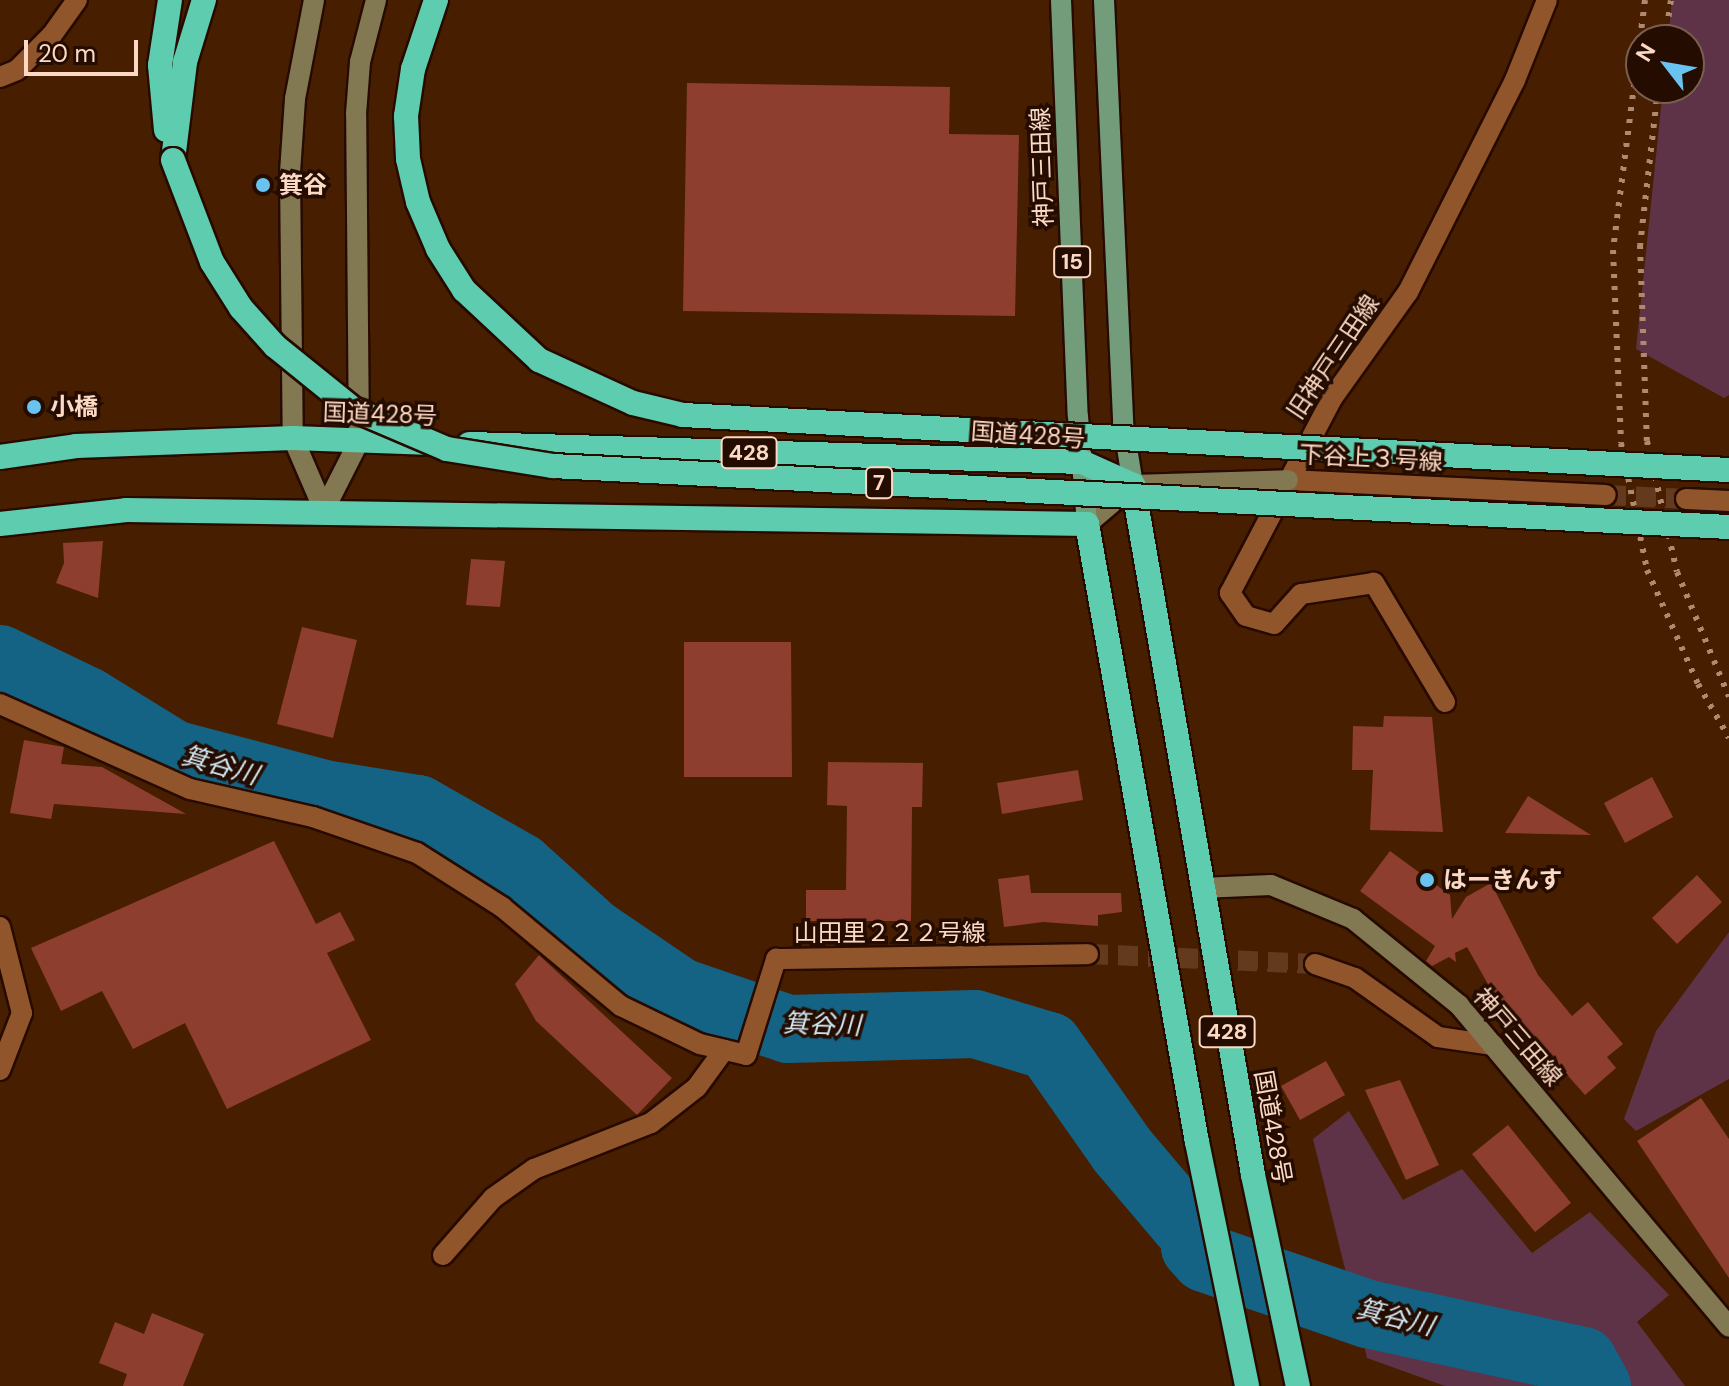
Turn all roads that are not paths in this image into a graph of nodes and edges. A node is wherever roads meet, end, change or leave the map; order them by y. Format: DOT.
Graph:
graph roads {
  1 [pos="77,0"];
  2 [pos="170,0"];
  3 [pos="204,0"];
  4 [pos="314,0"];
  5 [pos="376,0"];
  6 [pos="436,0"];
  7 [pos="1061,0"];
  8 [pos="1104,0"];
  9 [pos="1547,0"];
  10 [pos="0,77"];
  11 [pos="173,160"];
  12 [pos="293,438"];
  13 [pos="359,441"];
  14 [pos="0,457"];
  15 [pos="1082,462"];
  16 [pos="1729,470"];
  17 [pos="1288,480"];
  18 [pos="1133,485"];
  19 [pos="1606,495"];
  20 [pos="1686,499"];
  21 [pos="1729,501"];
  22 [pos="324,510"];
  23 [pos="0,524"];
  24 [pos="1087,524"];
  25 [pos="1729,527"];
  26 [pos="1445,702"];
  27 [pos="0,704"];
  28 [pos="1201,888"];
  29 [pos="0,927"];
  30 [pos="1088,954"];
  31 [pos="1315,964"];
  32 [pos="1493,1045"];
  33 [pos="724,1050"];
  34 [pos="0,1070"];
  35 [pos="443,1255"];
  36 [pos="1729,1327"];
  37 [pos="1247,1386"];
  38 [pos="1298,1386"];
  1 -- 10 [label="street"];
  2 -- 11 [label="highway"];
  3 -- 11 [label="highway"];
  4 -- 12 [label="street"];
  5 -- 13 [label="street"];
  6 -- 16 [label="highway, bridge"];
  7 -- 15 [label="main road, 神戸三田線 / 15"];
  8 -- 18 [label="main road, 15"];
  9 -- 17 [label="street, 旧神戸三田線"];
  11 -- 25 [label="highway, 7, bridge"];
  12 -- 13 [label="highway, 国道428号 / 428"];
  12 -- 14 [label="highway, 国道428号 / 428"];
  12 -- 22 [label="street"];
  13 -- 15 [label="highway, 国道428号 / 428"];
  13 -- 22 [label="street"];
  15 -- 18 [label="highway, 国道428号 / 428"];
  15 -- 24 [label="main road, 神戸三田線 / 15"];
  17 -- 18 [label="street, 下谷上３号線"];
  17 -- 19 [label="street, 下谷上３号線"];
  17 -- 26 [label="street, 旧神戸三田線"];
  18 -- 24 [label="street"];
  18 -- 28 [label="highway, 国道428号 / 428"];
  20 -- 21 [label="street"];
  22 -- 23 [label="highway"];
  22 -- 24 [label="highway"];
  24 -- 37 [label="highway, 428"];
  27 -- 33 [label="street"];
  28 -- 32 [label="street, 神戸三田線"];
  28 -- 38 [label="highway, 国道428号 / 428"];
  29 -- 34 [label="street"];
  30 -- 33 [label="street, 山田里２２２号線"];
  31 -- 32 [label="street"];
  32 -- 36 [label="street, 神戸三田線"];
  33 -- 35 [label="street"];
}
